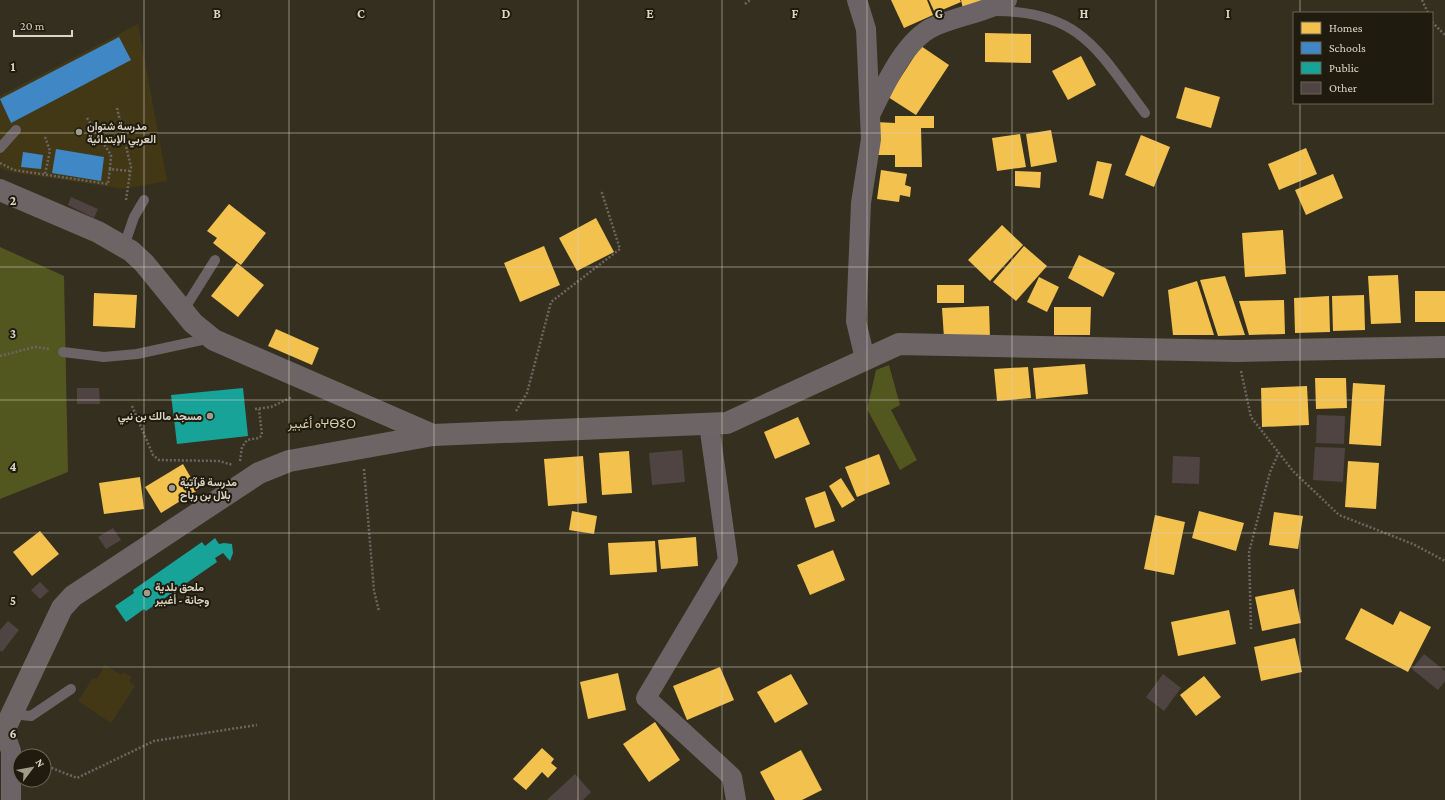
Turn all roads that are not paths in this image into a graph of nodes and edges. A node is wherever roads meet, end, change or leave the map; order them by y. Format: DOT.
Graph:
graph roads {
  1 [pos="857,0"];
  2 [pos="1008,0"];
  3 [pos="985,11"];
  4 [pos="1145,113"];
  5 [pos="870,115"];
  6 [pos="16,130"];
  7 [pos="0,148"];
  8 [pos="0,190"];
  9 [pos="144,200"];
  10 [pos="124,246"];
  11 [pos="215,260"];
  12 [pos="183,311"];
  13 [pos="210,338"];
  14 [pos="1445,347"];
  15 [pos="63,352"];
  16 [pos="865,359"];
  17 [pos="709,424"];
  18 [pos="433,435"];
  19 [pos="71,689"];
  20 [pos="5,728"];
  21 [pos="11,800"];
  22 [pos="736,800"];
  1 -- 5 [label="street"];
  2 -- 3 [label="street"];
  3 -- 4 [label="lane"];
  3 -- 5 [label="street"];
  5 -- 16 [label="street"];
  6 -- 7 [label="lane"];
  8 -- 10 [label="street"];
  9 -- 10 [label="lane"];
  10 -- 12 [label="street"];
  11 -- 12 [label="lane"];
  12 -- 13 [label="street"];
  13 -- 15 [label="lane"];
  13 -- 18 [label="street"];
  14 -- 16 [label="street"];
  16 -- 17 [label="street"];
  17 -- 18 [label="street"];
  17 -- 22 [label="street"];
  18 -- 20 [label="street"];
  19 -- 20 [label="lane"];
  20 -- 21 [label="street"];
}
